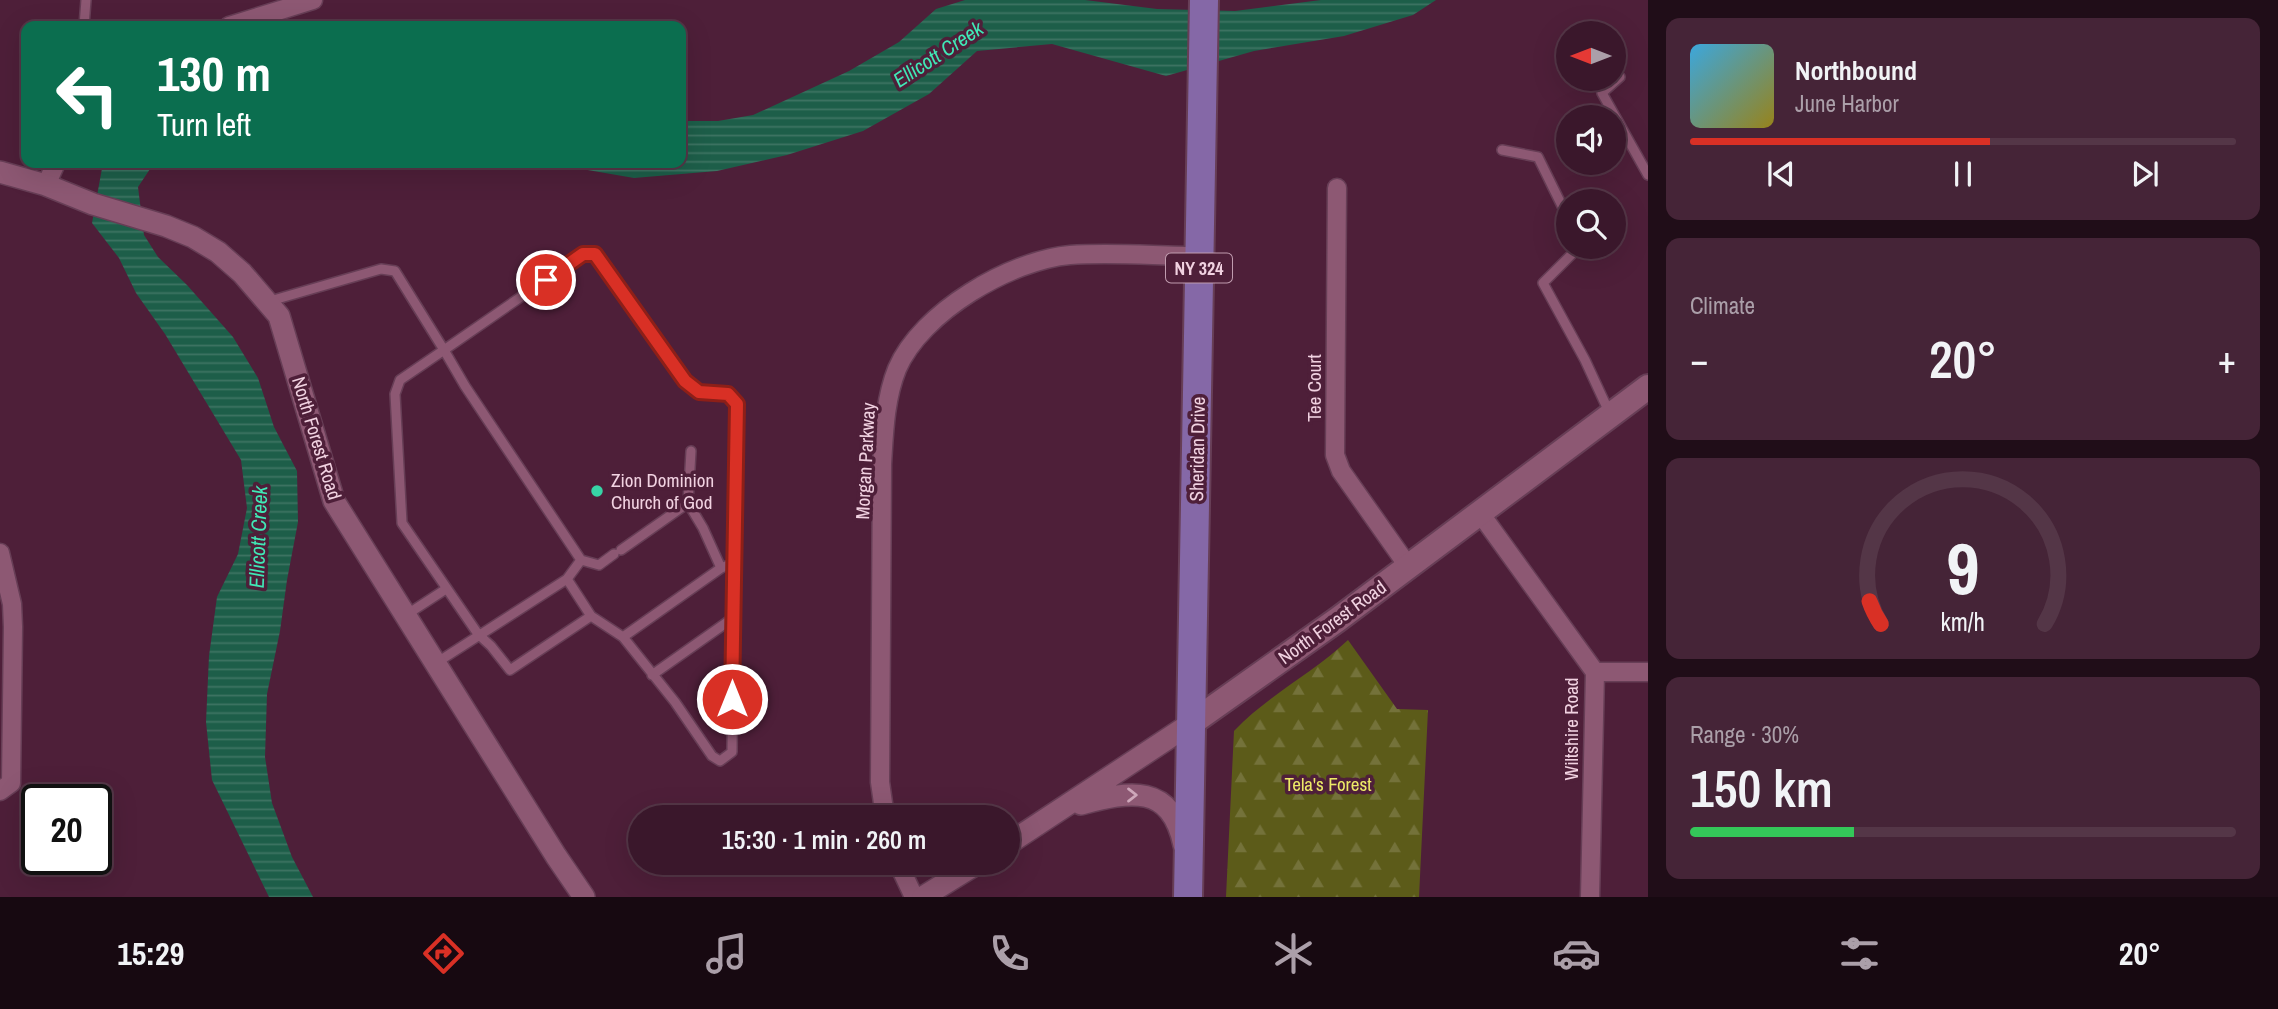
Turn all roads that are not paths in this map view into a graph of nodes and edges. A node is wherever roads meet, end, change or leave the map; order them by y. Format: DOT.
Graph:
graph roads {
  1 [pos="86,0"];
  2 [pos="313,0"];
  3 [pos="1204,0"];
  4 [pos="84,21"];
  5 [pos="245,21"];
  6 [pos="1604,91"];
  7 [pos="1502,150"];
  8 [pos="54,168"];
  9 [pos="0,172"];
  10 [pos="1648,175"];
  11 [pos="46,184"];
  12 [pos="1337,188"];
  13 [pos="1556,194"];
  14 [pos="1199,256"];
  15 [pos="1567,259"];
  16 [pos="268,302"];
  17 [pos="444,350"];
  18 [pos="1648,387"];
  19 [pos="1611,415"];
  20 [pos="691,451"];
  21 [pos="688,503"];
  22 [pos="1480,513"];
  23 [pos="0,554"];
  24 [pos="580,560"];
  25 [pos="733,563"];
  26 [pos="1408,566"];
  27 [pos="721,568"];
  28 [pos="567,579"];
  29 [pos="446,589"];
  30 [pos="406,616"];
  31 [pos="591,616"];
  32 [pos="733,618"];
  33 [pos="478,634"];
  34 [pos="623,637"];
  35 [pos="435,663"];
  36 [pos="1595,672"];
  37 [pos="1648,672"];
  38 [pos="652,675"];
  39 [pos="1193,722"];
  40 [pos="0,791"];
  41 [pos="883,805"];
  42 [pos="1065,808"];
  43 [pos="1020,836"];
  44 [pos="904,875"];
  45 [pos="959,875"];
  46 [pos="1188,883"];
  47 [pos="584,897"];
  48 [pos="914,897"];
  49 [pos="923,897"];
  50 [pos="1590,897"];
  1 -- 4 [label="lane"];
  2 -- 5 [label="street"];
  3 -- 14 [label="main road, Sheridan Drive / NY 324"];
  6 -- 10 [label="lane"];
  7 -- 13 [label="lane"];
  8 -- 11 [label="street"];
  9 -- 11 [label="street, North Forest Road"];
  11 -- 16 [label="street, North Forest Road"];
  12 -- 26 [label="street, Tee Court"];
  14 -- 39 [label="main road, Sheridan Drive / NY 324"];
  14 -- 41 [label="street, Morgan Parkway"];
  15 -- 19 [label="lane"];
  16 -- 17 [label="lane"];
  16 -- 30 [label="street, North Forest Road"];
  17 -- 24 [label="lane"];
  17 -- 25 [label="lane"];
  17 -- 29 [label="lane"];
  18 -- 19 [label="main road, North Forest Road"];
  19 -- 22 [label="main road, North Forest Road"];
  20 -- 21 [label="lane"];
  21 -- 24 [label="lane"];
  21 -- 27 [label="lane"];
  22 -- 26 [label="main road, North Forest Road"];
  22 -- 36 [label="street, Wiltshire Road"];
  23 -- 40 [label="street"];
  24 -- 28 [label="lane"];
  25 -- 27 [label="lane"];
  25 -- 32 [label="lane"];
  26 -- 39 [label="main road, North Forest Road"];
  27 -- 34 [label="lane"];
  28 -- 31 [label="lane"];
  28 -- 33 [label="lane"];
  29 -- 30 [label="lane"];
  29 -- 33 [label="lane"];
  30 -- 35 [label="street, North Forest Road"];
  31 -- 33 [label="lane"];
  31 -- 34 [label="lane"];
  32 -- 38 [label="lane"];
  32 -- 38 [label="lane"];
  33 -- 35 [label="lane"];
  34 -- 38 [label="lane"];
  35 -- 47 [label="street, North Forest Road"];
  36 -- 37 [label="street"];
  36 -- 50 [label="street, Wiltshire Road"];
  39 -- 42 [label="street, North Forest Road"];
  39 -- 46 [label="main road, Sheridan Drive / NY 324"];
  42 -- 43 [label="street, North Forest Road"];
  42 -- 46 [label="street, one-way"];
  44 -- 48 [label="street"];
  45 -- 49 [label="street"];
}
